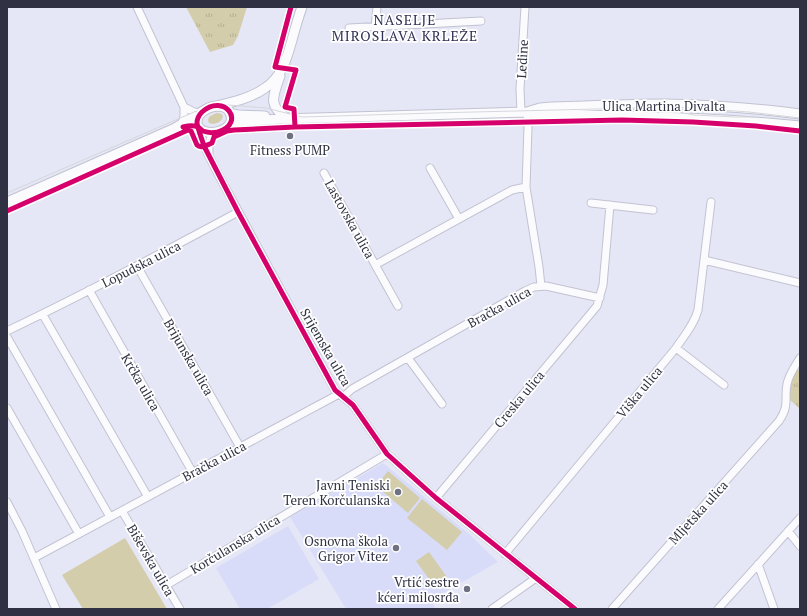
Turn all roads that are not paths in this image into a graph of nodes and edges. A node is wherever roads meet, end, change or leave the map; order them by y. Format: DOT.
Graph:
graph roads {
  1 [pos="138,7"];
  2 [pos="302,7"];
  3 [pos="376,7"];
  4 [pos="525,7"];
  5 [pos="481,21"];
  6 [pos="375,27"];
  7 [pos="349,28"];
  8 [pos="282,68"];
  9 [pos="248,97"];
  10 [pos="216,106"];
  11 [pos="184,107"];
  12 [pos="201,112"];
  13 [pos="524,112"];
  14 [pos="800,114"];
  15 [pos="231,117"];
  16 [pos="285,119"];
  17 [pos="178,126"];
  18 [pos="800,126"];
  19 [pos="199,127"];
  20 [pos="216,132"];
  21 [pos="210,156"];
  22 [pos="430,168"];
  23 [pos="324,173"];
  24 [pos="526,187"];
  25 [pos="7,202"];
  26 [pos="711,202"];
  27 [pos="591,203"];
  28 [pos="610,205"];
  29 [pos="653,210"];
  30 [pos="238,212"];
  31 [pos="459,219"];
  32 [pos="704,260"];
  33 [pos="375,265"];
  34 [pos="137,266"];
  35 [pos="800,283"];
  36 [pos="541,286"];
  37 [pos="89,290"];
  38 [pos="600,298"];
  39 [pos="398,306"];
  40 [pos="43,315"];
  41 [pos="7,331"];
  42 [pos="7,337"];
  43 [pos="676,348"];
  44 [pos="408,358"];
  45 [pos="800,358"];
  46 [pos="724,385"];
  47 [pos="341,395"];
  48 [pos="442,404"];
  49 [pos="7,408"];
  50 [pos="240,447"];
  51 [pos="387,454"];
  52 [pos="193,473"];
  53 [pos="148,497"];
  54 [pos="436,498"];
  55 [pos="7,502"];
  56 [pos="122,511"];
  57 [pos="110,517"];
  58 [pos="800,518"];
  59 [pos="788,531"];
  60 [pos="79,534"];
  61 [pos="800,546"];
  62 [pos="505,554"];
  63 [pos="34,558"];
  64 [pos="758,564"];
  65 [pos="536,578"];
  66 [pos="165,586"];
  67 [pos="56,609"];
  68 [pos="180,609"];
  69 [pos="492,609"];
  70 [pos="575,609"];
  71 [pos="612,609"];
  72 [pos="718,609"];
  73 [pos="774,609"];
  1 -- 11 [label="street"];
  2 -- 8 [label="street"];
  3 -- 6 [label="street"];
  4 -- 13 [label="street, Ledine"];
  5 -- 6 [label="street"];
  6 -- 7 [label="street"];
  8 -- 9 [label="street"];
  8 -- 16 [label="street"];
  9 -- 10 [label="street"];
  9 -- 15 [label="street"];
  10 -- 12 [label="street"];
  10 -- 15 [label="street"];
  11 -- 12 [label="street"];
  11 -- 17 [label="street"];
  12 -- 17 [label="street"];
  12 -- 19 [label="street"];
  13 -- 14 [label="street, Ulica Martina Divalta"];
  13 -- 16 [label="street, Ulica Martina Divalta"];
  13 -- 18 [label="street, Ulica Martina Divalta"];
  13 -- 24 [label="street"];
  15 -- 16 [label="street, Ulica Martina Divalta"];
  15 -- 20 [label="street"];
  17 -- 19 [label="street"];
  17 -- 25 [label="street"];
  19 -- 20 [label="street"];
  19 -- 21 [label="street, Srijemska ulica"];
  20 -- 21 [label="street, Srijemska ulica"];
  21 -- 30 [label="street, Srijemska ulica"];
  22 -- 31 [label="street"];
  23 -- 33 [label="street, Lastovska ulica"];
  24 -- 31 [label="street, Lastovska ulica"];
  24 -- 36 [label="street"];
  26 -- 32 [label="street, Viška ulica"];
  27 -- 28 [label="street"];
  28 -- 29 [label="street"];
  28 -- 38 [label="street"];
  30 -- 34 [label="street, Lopudska ulica"];
  30 -- 47 [label="street, Srijemska ulica"];
  31 -- 33 [label="street, Lastovska ulica"];
  32 -- 35 [label="street"];
  32 -- 43 [label="street, Viška ulica"];
  33 -- 39 [label="street, Lastovska ulica"];
  34 -- 37 [label="street, Lopudska ulica"];
  34 -- 50 [label="street, Brijunska ulica"];
  36 -- 38 [label="street, Bračka ulica"];
  36 -- 44 [label="street, Bračka ulica"];
  37 -- 40 [label="street, Lopudska ulica"];
  37 -- 52 [label="street, Krčka ulica"];
  38 -- 54 [label="street, Creska ulica"];
  40 -- 41 [label="street, Lopudska ulica"];
  40 -- 53 [label="street"];
  42 -- 57 [label="street"];
  43 -- 46 [label="street"];
  43 -- 62 [label="street, Viška ulica"];
  44 -- 47 [label="street, Bračka ulica"];
  44 -- 48 [label="street"];
  45 -- 71 [label="street, Mljetska ulica"];
  47 -- 50 [label="street, Bračka ulica"];
  47 -- 51 [label="street, Srijemska ulica"];
  49 -- 60 [label="street"];
  50 -- 52 [label="street, Bračka ulica"];
  51 -- 54 [label="street, Srijemska ulica"];
  51 -- 66 [label="street, Korčulanska ulica"];
  52 -- 53 [label="street, Bračka ulica"];
  53 -- 56 [label="street, Bračka ulica"];
  54 -- 62 [label="street, Srijemska ulica"];
  55 -- 63 [label="street"];
  56 -- 57 [label="street, Bračka ulica"];
  56 -- 66 [label="street, Biševska ulica"];
  57 -- 60 [label="street, Bračka ulica"];
  58 -- 59 [label="street"];
  59 -- 61 [label="street"];
  59 -- 64 [label="street"];
  60 -- 63 [label="street, Bračka ulica"];
  62 -- 65 [label="street, Srijemska ulica"];
  63 -- 67 [label="street"];
  64 -- 72 [label="street"];
  64 -- 73 [label="street"];
  65 -- 69 [label="street"];
  65 -- 70 [label="street, Srijemska ulica"];
  66 -- 68 [label="street, Biševska ulica"];
}
